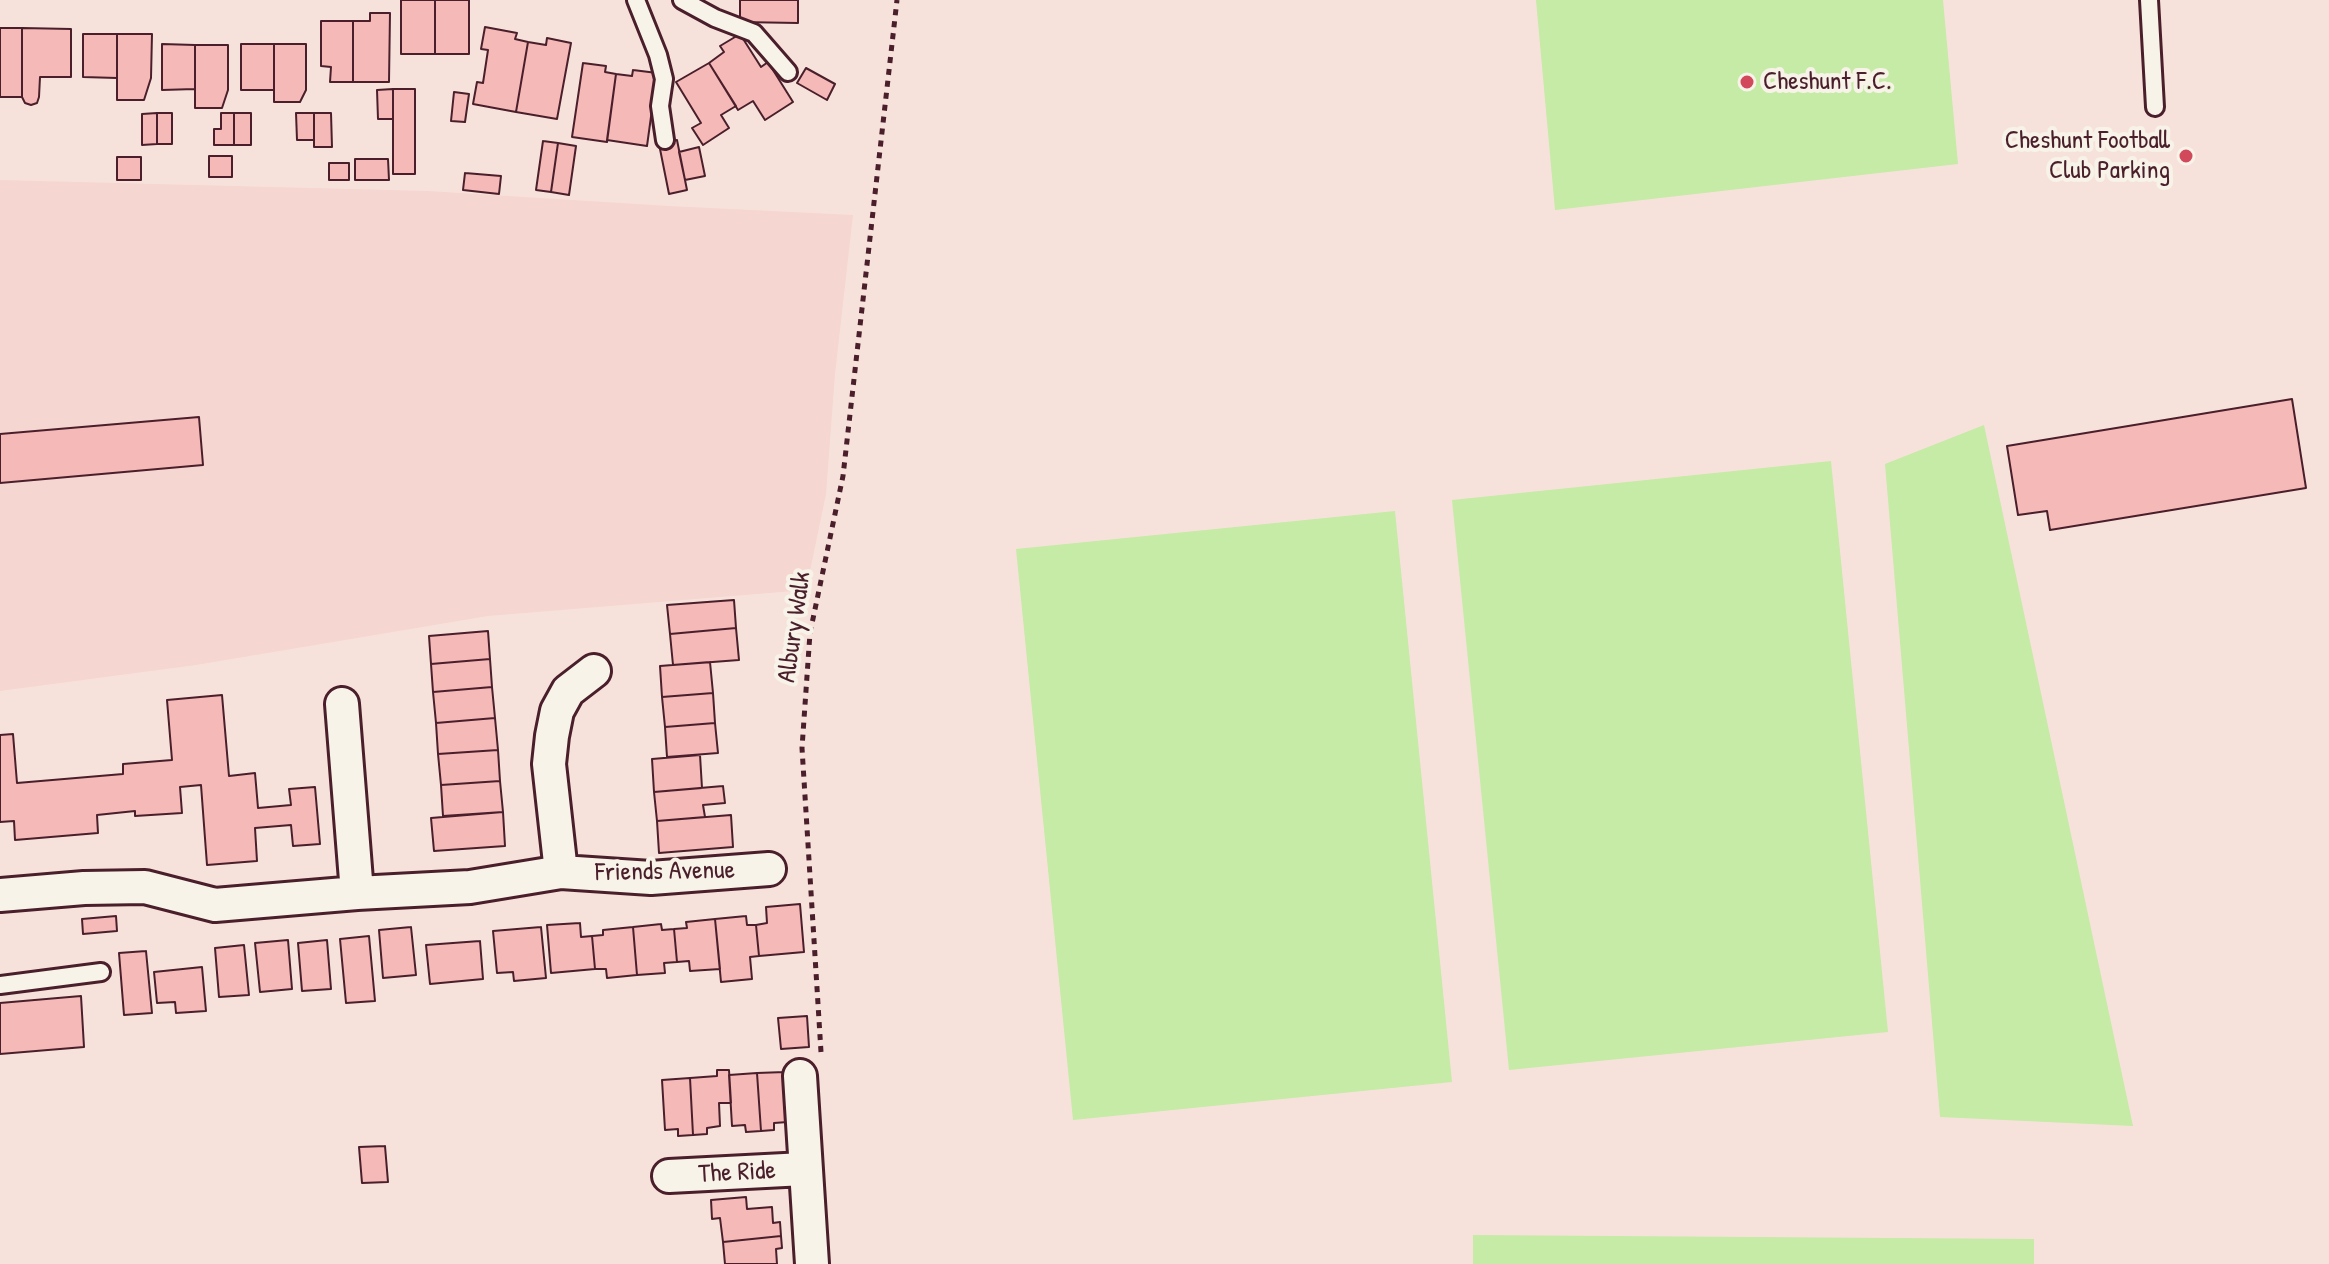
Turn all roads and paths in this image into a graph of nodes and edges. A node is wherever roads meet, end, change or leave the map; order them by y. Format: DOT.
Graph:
graph roads {
  1 [pos="636,0"];
  2 [pos="682,0"];
  3 [pos="897,0"];
  4 [pos="2149,0"];
  5 [pos="788,72"];
  6 [pos="2155,107"];
  7 [pos="665,140"];
  8 [pos="594,671"];
  9 [pos="342,704"];
  10 [pos="769,869"];
  11 [pos="561,872"];
  12 [pos="357,893"];
  13 [pos="0,895"];
  14 [pos="101,972"];
  15 [pos="0,985"];
  16 [pos="810,1068"];
  17 [pos="804,1169"];
  18 [pos="669,1176"];
  19 [pos="812,1264"];
  1 -- 7 [label="lane"];
  2 -- 5 [label="lane"];
  3 -- 16 [label="path, Albury Walk"];
  4 -- 6 [label="lane"];
  8 -- 11 [label="street, Friends Avenue"];
  9 -- 12 [label="street"];
  10 -- 11 [label="street, Friends Avenue"];
  11 -- 12 [label="street, Friends Avenue"];
  12 -- 13 [label="street, Friends Avenue"];
  14 -- 15 [label="lane"];
  16 -- 17 [label="street, The Ride"];
  17 -- 18 [label="street, The Ride"];
  17 -- 19 [label="street, The Ride"];
}
